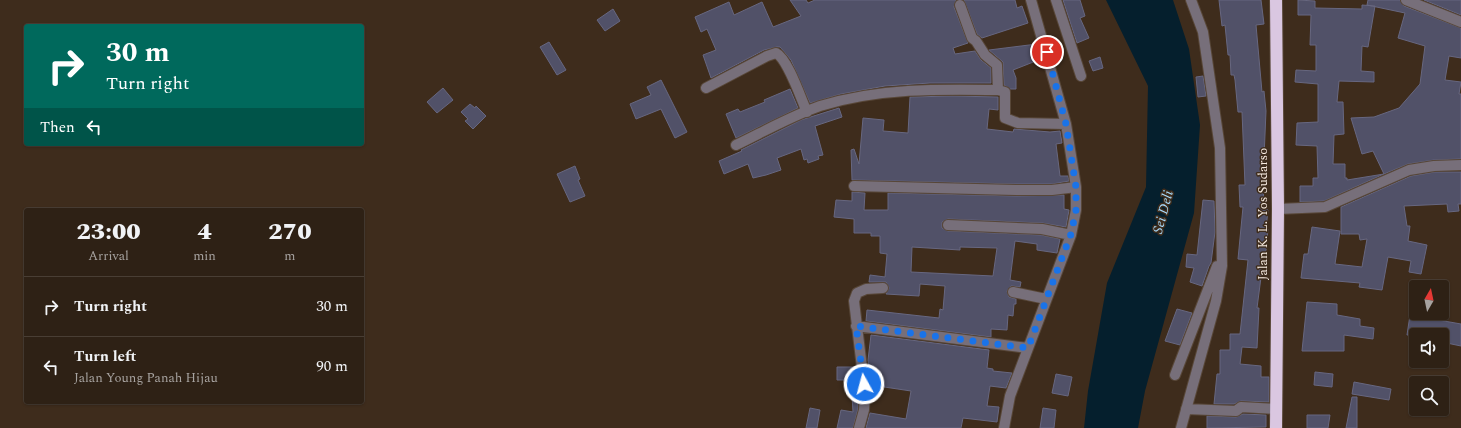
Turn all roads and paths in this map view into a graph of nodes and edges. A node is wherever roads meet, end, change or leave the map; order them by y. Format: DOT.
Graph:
graph roads {
  1 [pos="1031,0"];
  2 [pos="1056,0"];
  3 [pos="1191,0"];
  4 [pos="1276,0"];
  5 [pos="1406,0"];
  6 [pos="960,5"];
  7 [pos="1461,22"];
  8 [pos="1081,76"];
  9 [pos="706,88"];
  10 [pos="998,90"];
  11 [pos="807,112"];
  12 [pos="1066,124"];
  13 [pos="736,146"];
  14 [pos="1461,165"];
  15 [pos="854,186"];
  16 [pos="1076,187"];
  17 [pos="1278,209"];
  18 [pos="948,225"];
  19 [pos="1071,234"];
  20 [pos="1222,251"];
  21 [pos="883,288"];
  22 [pos="1013,292"];
  23 [pos="1046,298"];
  24 [pos="856,326"];
  25 [pos="1028,348"];
  26 [pos="1175,374"];
  27 [pos="1186,409"];
  28 [pos="1276,409"];
  29 [pos="859,428"];
  30 [pos="1004,428"];
  31 [pos="1181,428"];
  32 [pos="1276,428"];
  1 -- 12 [label="street"];
  2 -- 8 [label="street"];
  3 -- 20 [label="street"];
  4 -- 17 [label="highway, Jalan K. L. Yos Sudarso"];
  5 -- 7 [label="street"];
  6 -- 10 [label="street"];
  9 -- 11 [label="street"];
  10 -- 11 [label="street"];
  10 -- 12 [label="street"];
  11 -- 13 [label="street"];
  12 -- 16 [label="street"];
  14 -- 17 [label="street"];
  15 -- 16 [label="street"];
  16 -- 19 [label="street"];
  17 -- 28 [label="highway, Jalan K. L. Yos Sudarso"];
  18 -- 19 [label="street"];
  19 -- 23 [label="street"];
  20 -- 26 [label="street"];
  20 -- 27 [label="street"];
  21 -- 24 [label="street"];
  22 -- 23 [label="street"];
  23 -- 25 [label="street"];
  24 -- 25 [label="street"];
  24 -- 29 [label="street"];
  25 -- 30 [label="street"];
  27 -- 28 [label="street"];
  27 -- 31 [label="street"];
  28 -- 32 [label="highway, Jalan K. L. Yos Sudarso"];
}
